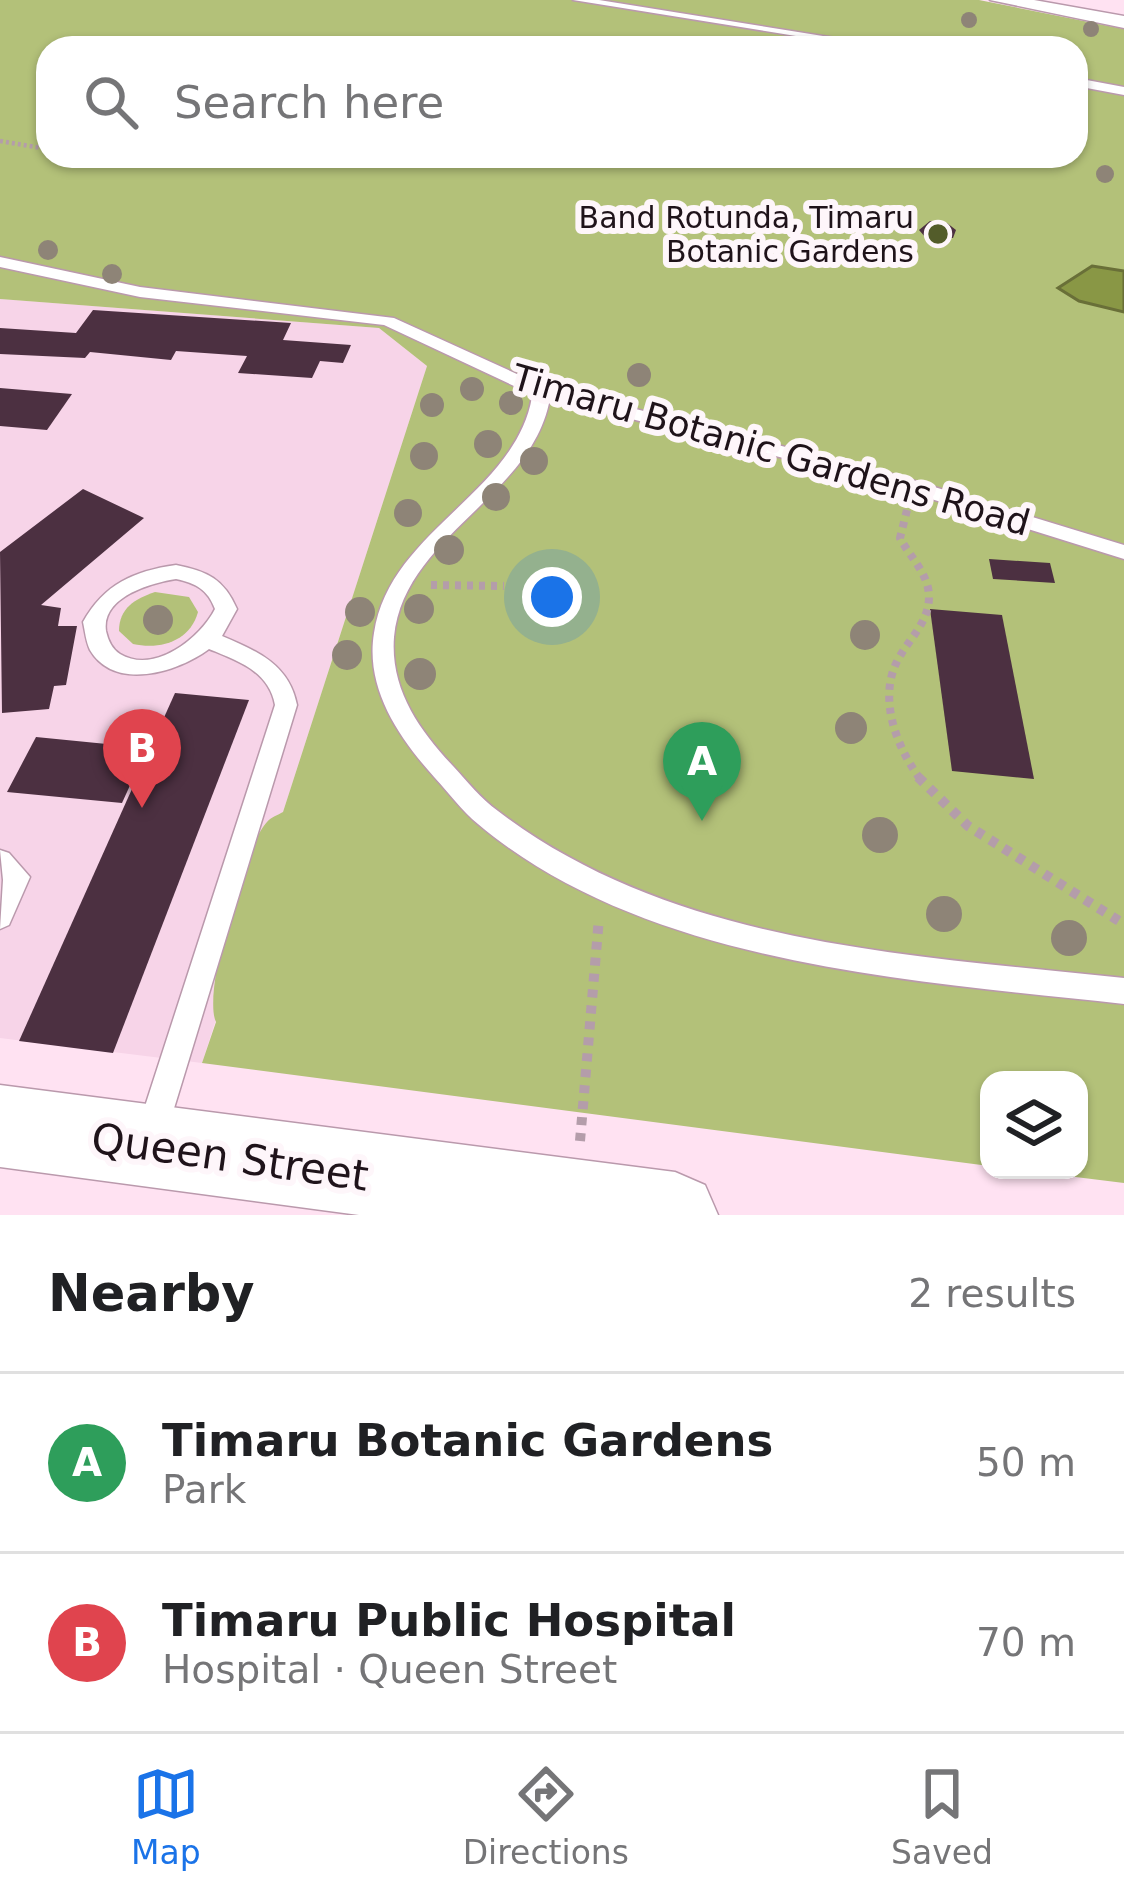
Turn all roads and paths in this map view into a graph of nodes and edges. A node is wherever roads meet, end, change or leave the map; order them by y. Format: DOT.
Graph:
graph roads {
  1 [pos="578,0"];
  2 [pos="1000,0"];
  3 [pos="1124,22"];
  4 [pos="814,36"];
  5 [pos="1088,84"];
  6 [pos="1124,91"];
  7 [pos="0,141"];
  8 [pos="36,147"];
  9 [pos="0,262"];
  10 [pos="535,389"];
  11 [pos="915,487"];
  12 [pos="1124,552"];
  13 [pos="400,584"];
  14 [pos="504,586"];
  15 [pos="210,640"];
  16 [pos="0,861"];
  17 [pos="592,881"];
  18 [pos="0,917"];
  19 [pos="1124,924"];
  20 [pos="1124,991"];
  21 [pos="0,1126"];
  22 [pos="147,1146"];
  23 [pos="637,1211"];
  1 -- 4 [label="lane"];
  2 -- 3 [label="street"];
  5 -- 6 [label="lane"];
  7 -- 8 [label="path"];
  9 -- 10 [label="lane, Timaru Botanic Gardens Road"];
  10 -- 11 [label="lane, Timaru Botanic Gardens Road"];
  10 -- 13 [label="lane"];
  11 -- 12 [label="lane, Timaru Botanic Gardens Road"];
  11 -- 19 [label="path"];
  13 -- 14 [label="path"];
  13 -- 17 [label="lane"];
  15 -- 15 [label="lane"];
  15 -- 22 [label="lane"];
  16 -- 18 [label="lane"];
  17 -- 20 [label="lane"];
  17 -- 23 [label="path"];
  21 -- 22 [label="street, Queen Street"];
  22 -- 23 [label="street, Queen Street"];
}
